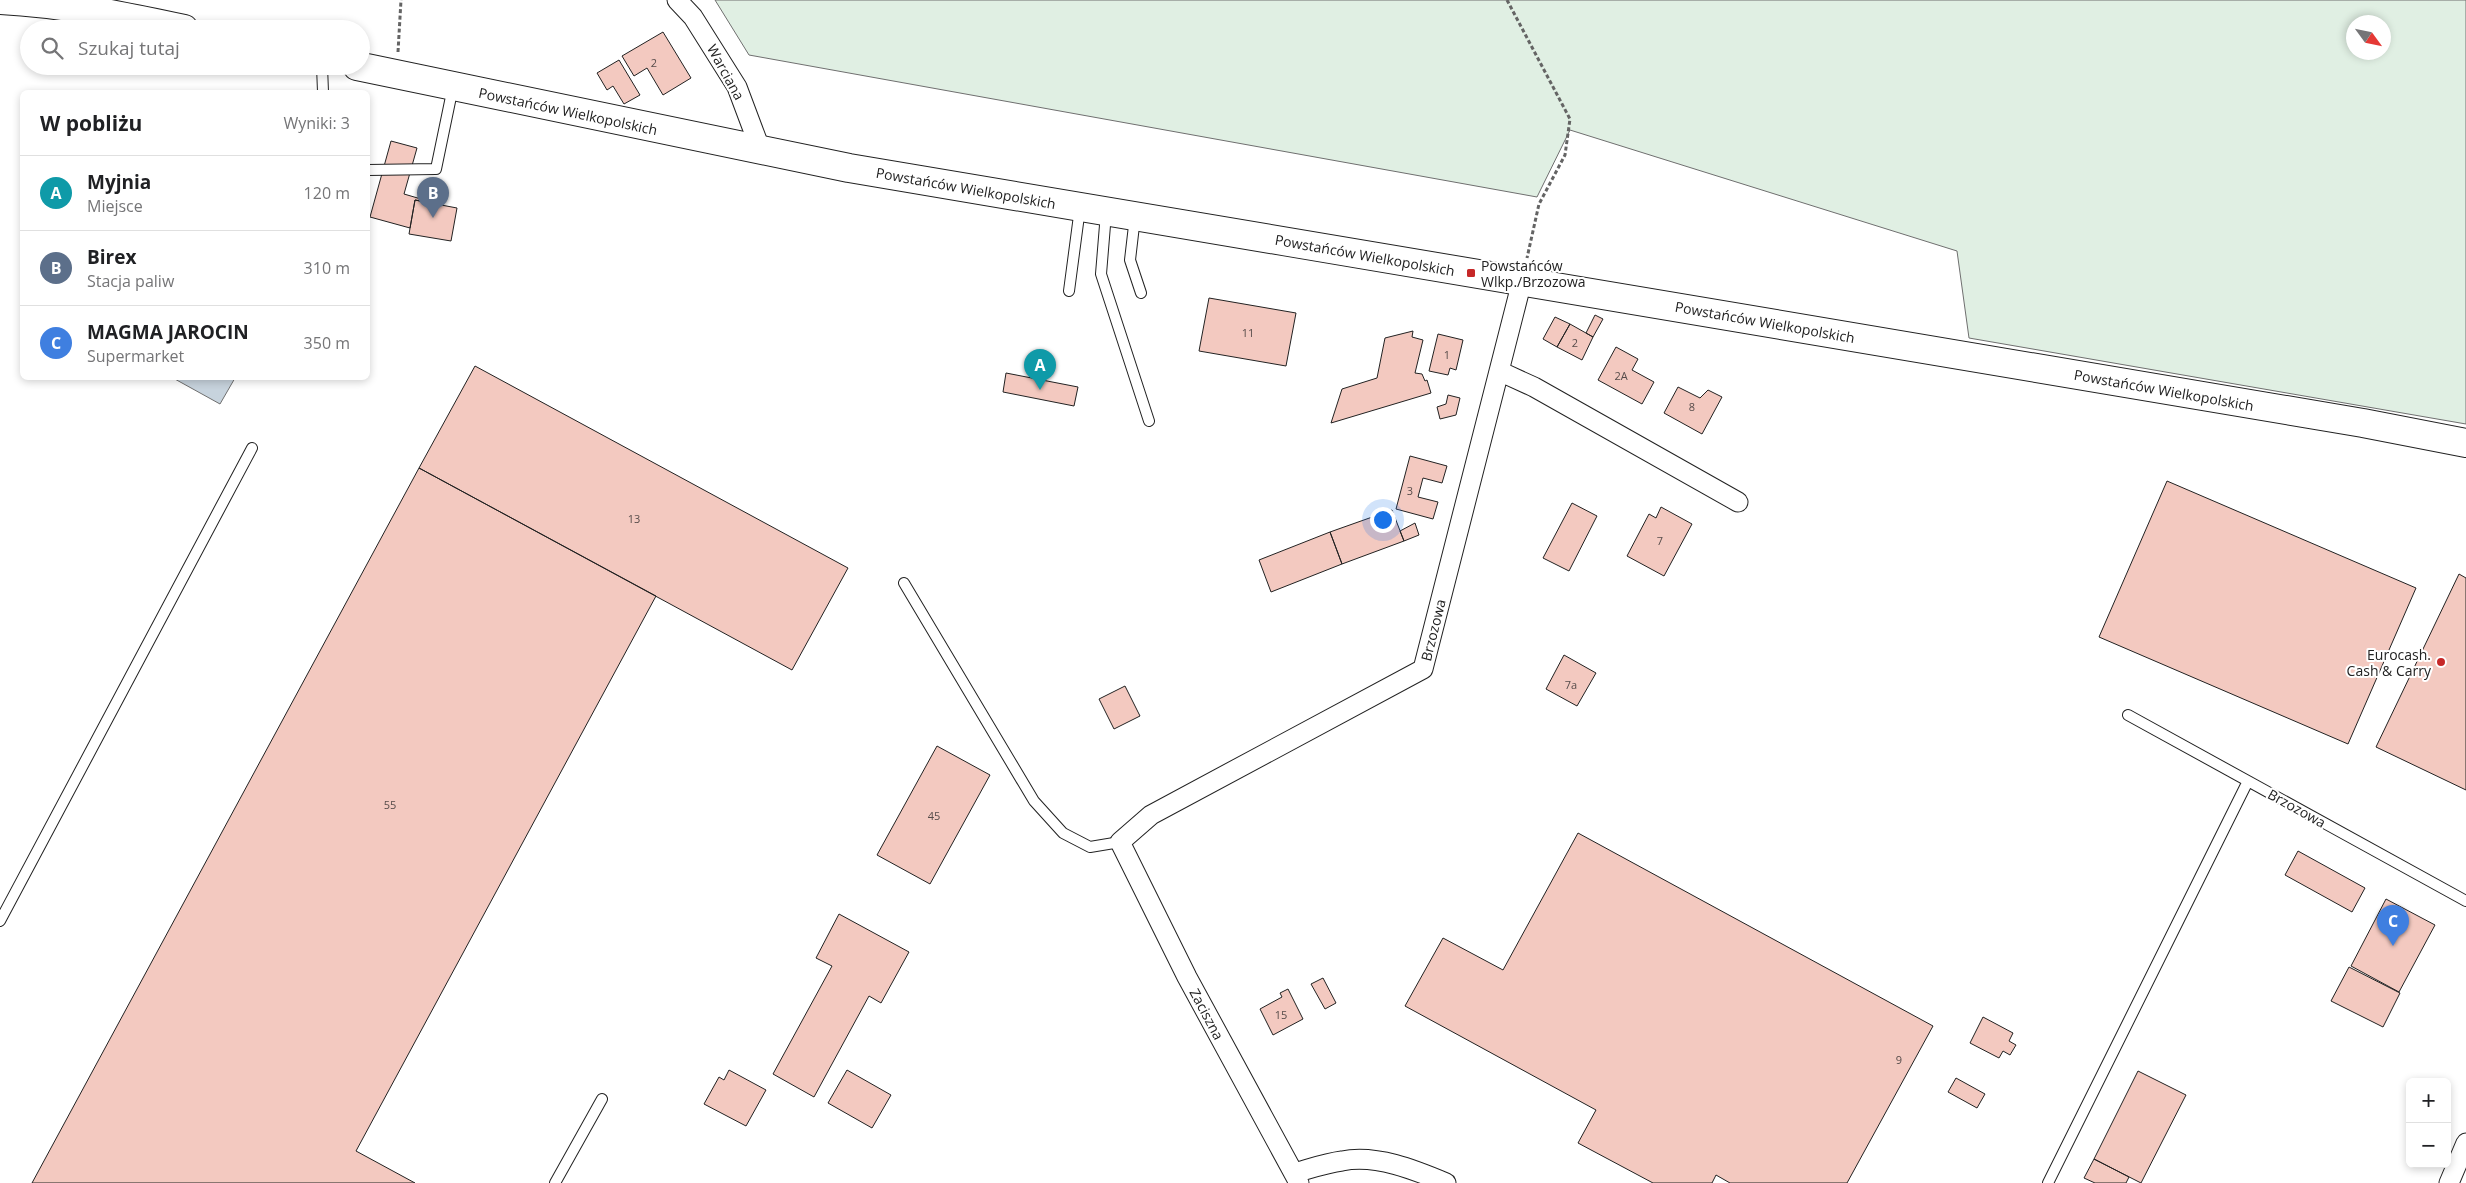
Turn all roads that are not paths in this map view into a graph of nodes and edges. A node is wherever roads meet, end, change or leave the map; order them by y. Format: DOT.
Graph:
graph roads {
  1 [pos="0,0"];
  2 [pos="677,0"];
  3 [pos="143,20"];
  4 [pos="370,69"];
  5 [pos="322,75"];
  6 [pos="453,86"];
  7 [pos="323,90"];
  8 [pos="761,151"];
  9 [pos="370,170"];
  10 [pos="1093,210"];
  11 [pos="1135,217"];
  12 [pos="1522,281"];
  13 [pos="1069,291"];
  14 [pos="1140,293"];
  15 [pos="1499,371"];
  16 [pos="1149,421"];
  17 [pos="2466,442"];
  18 [pos="252,448"];
  19 [pos="1738,502"];
  20 [pos="904,583"];
  21 [pos="2128,715"];
  22 [pos="2248,781"];
  23 [pos="1120,842"];
  24 [pos="2466,901"];
  25 [pos="0,921"];
  26 [pos="602,1099"];
  27 [pos="2466,1144"];
  28 [pos="1296,1178"];
  29 [pos="555,1183"];
  30 [pos="1446,1183"];
  31 [pos="2048,1183"];
  32 [pos="2450,1183"];
  1 -- 3 [label="main road"];
  2 -- 8 [label="street, Warciana"];
  4 -- 6 [label="main road, Powstańców Wielkopolskich"];
  5 -- 7 [label="lane"];
  6 -- 8 [label="main road, Powstańców Wielkopolskich"];
  6 -- 9 [label="lane"];
  8 -- 10 [label="main road, Powstańców Wielkopolskich"];
  10 -- 11 [label="main road, Powstańców Wielkopolskich"];
  10 -- 13 [label="lane"];
  10 -- 16 [label="lane"];
  11 -- 12 [label="main road, Powstańców Wielkopolskich"];
  11 -- 14 [label="lane"];
  12 -- 15 [label="street, Brzozowa"];
  12 -- 17 [label="main road, Powstańców Wielkopolskich"];
  15 -- 19 [label="street"];
  15 -- 23 [label="street, Brzozowa"];
  18 -- 25 [label="lane"];
  20 -- 23 [label="lane"];
  21 -- 22 [label="lane, Brzozowa"];
  22 -- 24 [label="lane, Brzozowa"];
  22 -- 31 [label="lane"];
  23 -- 28 [label="street, Zaciszna"];
  26 -- 29 [label="lane"];
  27 -- 32 [label="street"];
  28 -- 30 [label="street"];
}
